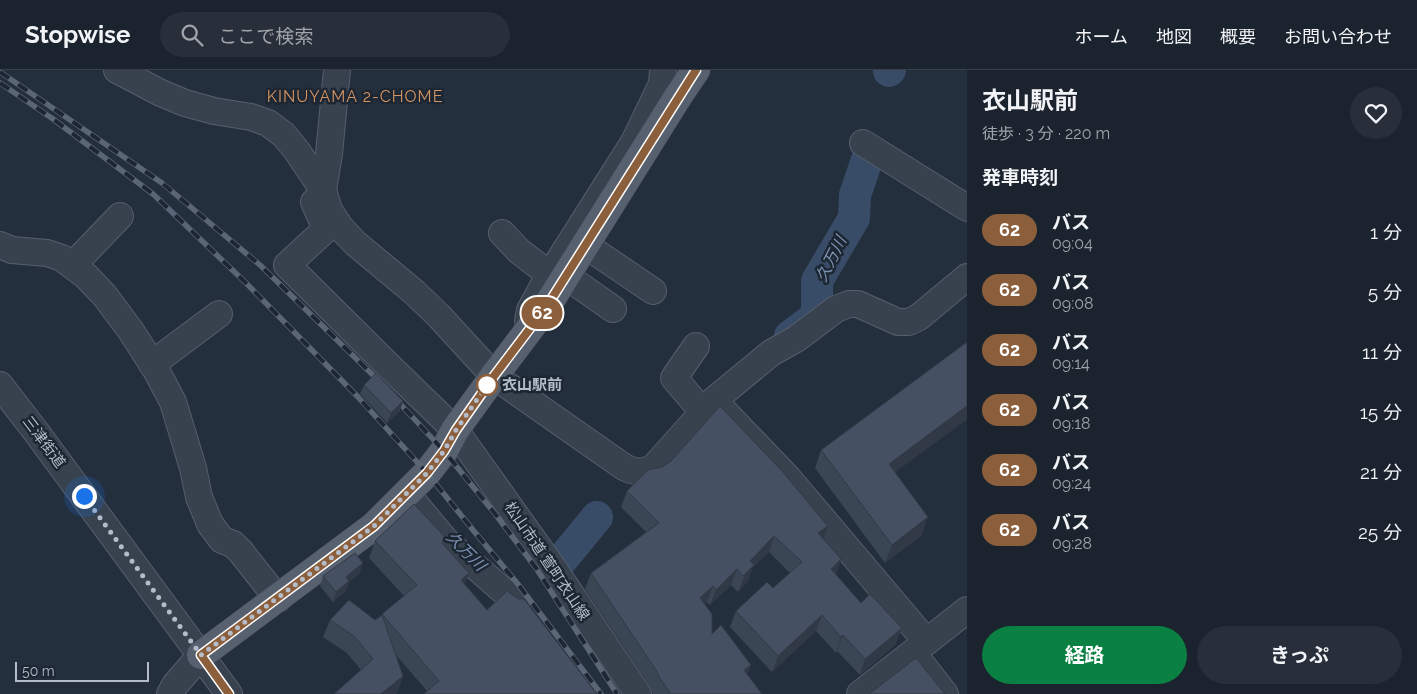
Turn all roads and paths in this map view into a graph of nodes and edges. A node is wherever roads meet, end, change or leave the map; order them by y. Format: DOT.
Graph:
graph roads {
  1 [pos="117,70"];
  2 [pos="337,70"];
  3 [pos="663,70"];
  4 [pos="696,70"];
  5 [pos="158,79"];
  6 [pos="863,143"];
  7 [pos="322,190"];
  8 [pos="967,208"];
  9 [pos="120,216"];
  10 [pos="502,233"];
  11 [pos="0,245"];
  12 [pos="586,245"];
  13 [pos="73,265"];
  14 [pos="558,275"];
  15 [pos="967,276"];
  16 [pos="653,291"];
  17 [pos="613,309"];
  18 [pos="220,314"];
  19 [pos="696,346"];
  20 [pos="152,364"];
  21 [pos="494,376"];
  22 [pos="0,385"];
  23 [pos="709,406"];
  24 [pos="456,430"];
  25 [pos="407,494"];
  26 [pos="278,599"];
  27 [pos="516,602"];
  28 [pos="967,610"];
  29 [pos="919,647"];
  30 [pos="201,655"];
  31 [pos="170,694"];
  32 [pos="230,694"];
  33 [pos="638,694"];
  34 [pos="860,694"];
  35 [pos="945,694"];
  1 -- 5 [label="street"];
  2 -- 7 [label="street"];
  3 -- 14 [label="street"];
  4 -- 12 [label="main road"];
  5 -- 7 [label="street"];
  6 -- 8 [label="street"];
  7 -- 21 [label="street"];
  7 -- 24 [label="street, 松山市道 萱町衣山線"];
  9 -- 13 [label="street"];
  10 -- 14 [label="street"];
  11 -- 13 [label="street"];
  12 -- 14 [label="main road"];
  12 -- 16 [label="street"];
  13 -- 20 [label="street"];
  14 -- 17 [label="street"];
  14 -- 21 [label="main road"];
  15 -- 23 [label="street"];
  18 -- 20 [label="street"];
  19 -- 23 [label="street"];
  20 -- 26 [label="street"];
  21 -- 23 [label="street"];
  21 -- 24 [label="main road"];
  22 -- 30 [label="street, 三津街道"];
  23 -- 29 [label="street"];
  24 -- 25 [label="main road"];
  24 -- 33 [label="street, 松山市道 萱町衣山線"];
  25 -- 26 [label="main road"];
  25 -- 27 [label="street"];
  26 -- 30 [label="main road"];
  28 -- 29 [label="street"];
  29 -- 34 [label="street"];
  29 -- 35 [label="street"];
  30 -- 31 [label="street"];
  30 -- 32 [label="street, 三津街道"];
}
